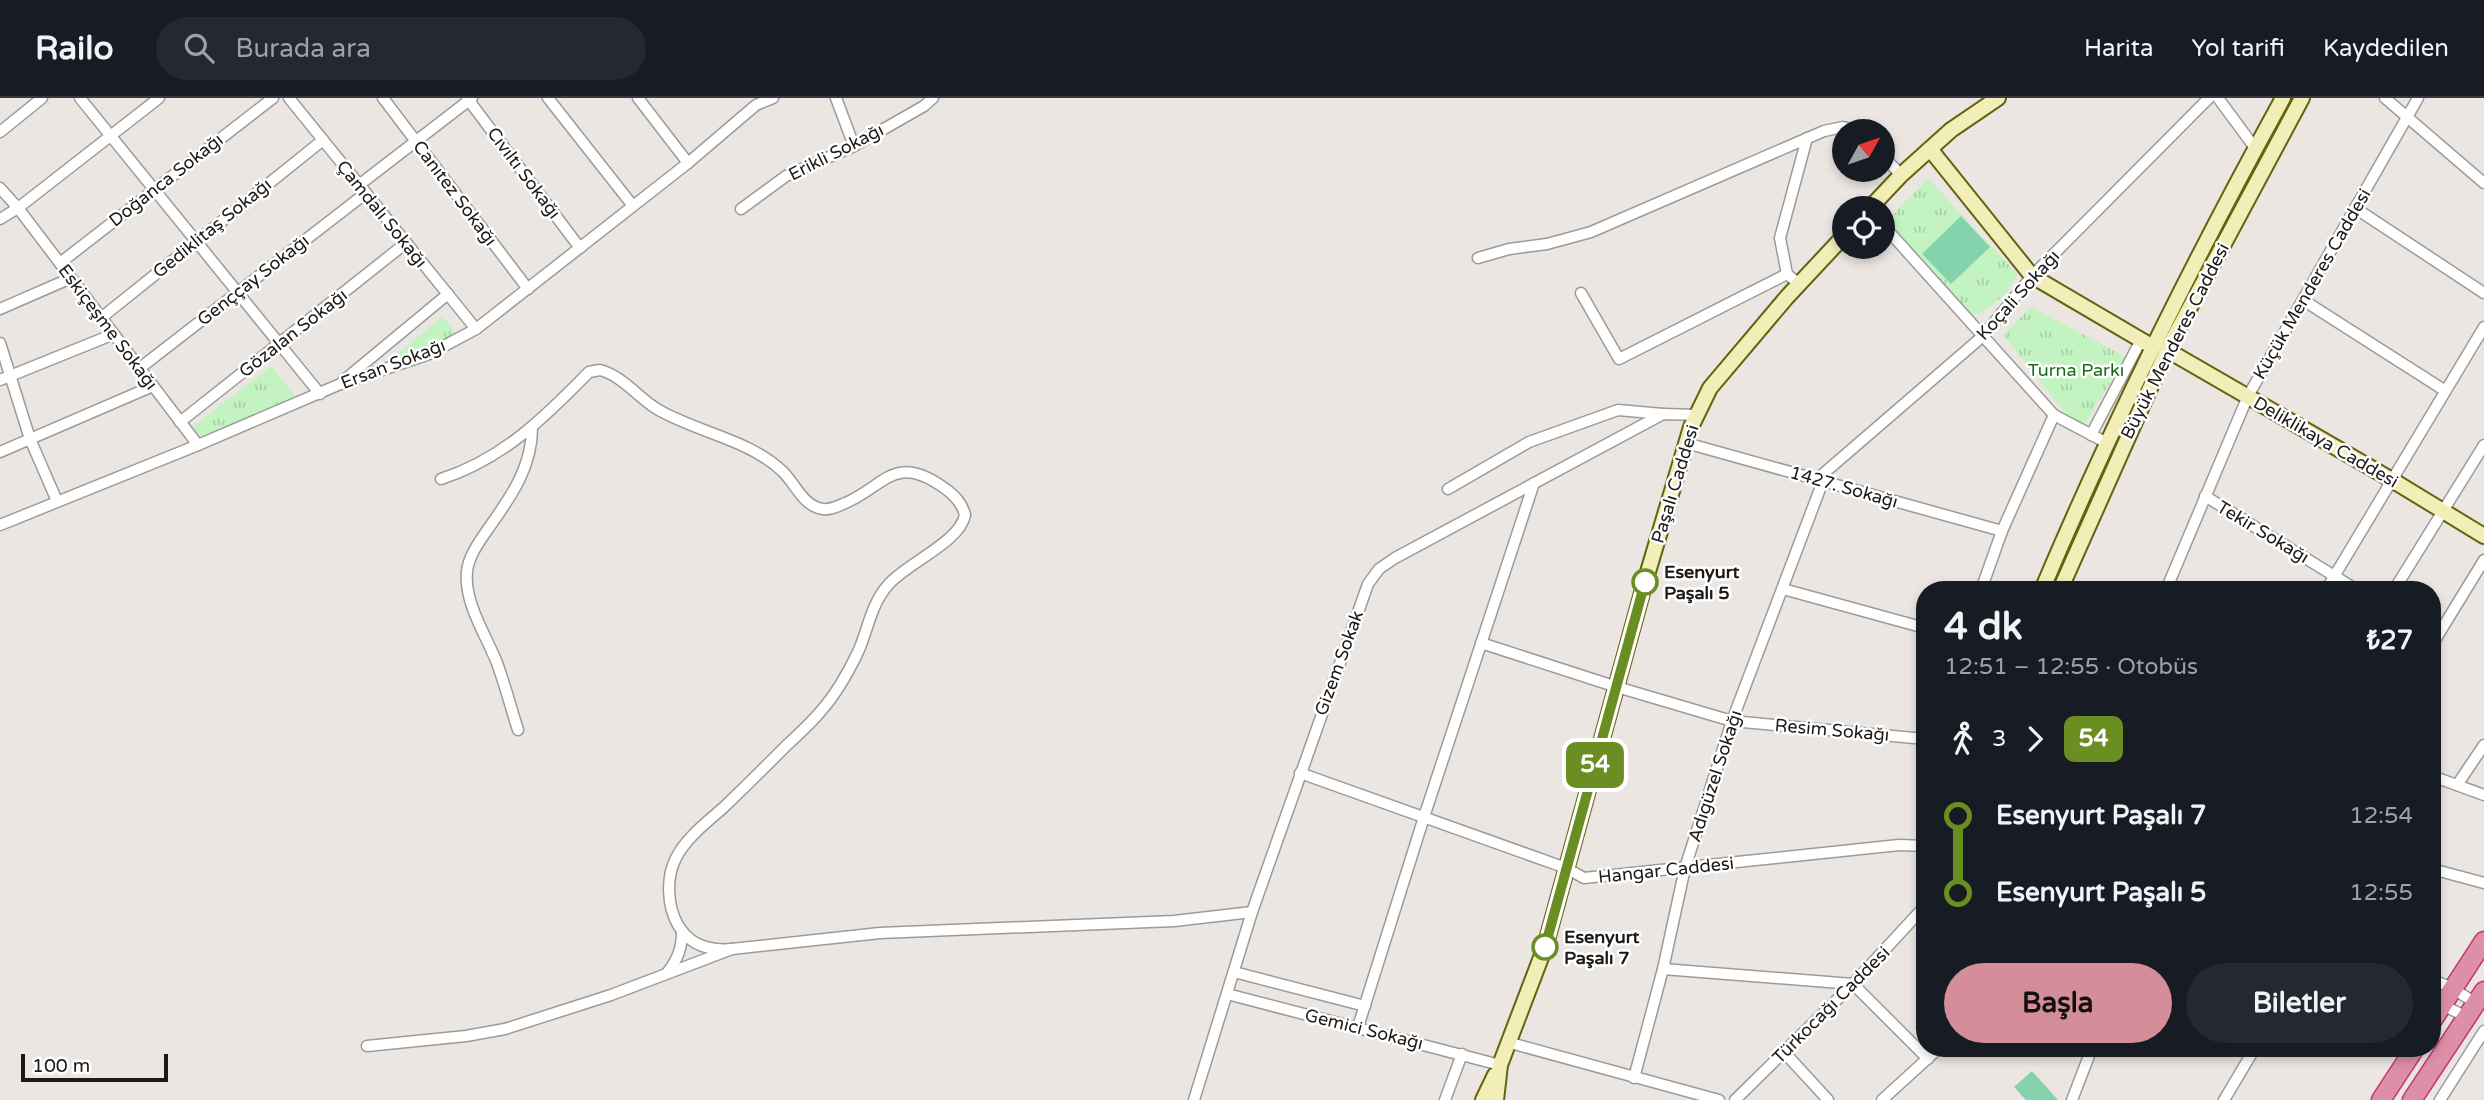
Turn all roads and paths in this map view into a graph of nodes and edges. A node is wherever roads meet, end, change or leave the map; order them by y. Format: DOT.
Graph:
graph roads {
  1 [pos="42,98"];
  2 [pos="80,98"];
  3 [pos="159,98"];
  4 [pos="274,98"];
  5 [pos="289,98"];
  6 [pos="383,98"];
  7 [pos="548,98"];
  8 [pos="638,98"];
  9 [pos="773,98"];
  10 [pos="836,98"];
  11 [pos="933,98"];
  12 [pos="1998,98"];
  13 [pos="2209,98"];
  14 [pos="2218,98"];
  15 [pos="2283,98"];
  16 [pos="2302,98"];
  17 [pos="2385,98"];
  18 [pos="2418,98"];
  19 [pos="469,99"];
  20 [pos="922,102"];
  21 [pos="2406,117"];
  22 [pos="1832,128"];
  23 [pos="0,132"];
  24 [pos="110,135"];
  25 [pos="1807,138"];
  26 [pos="323,140"];
  27 [pos="416,141"];
  28 [pos="854,146"];
  29 [pos="2255,148"];
  30 [pos="1930,149"];
  31 [pos="688,163"];
  32 [pos="1895,169"];
  33 [pos="1901,175"];
  34 [pos="2484,183"];
  35 [pos="0,188"];
  36 [pos="155,189"];
  37 [pos="363,189"];
  38 [pos="1881,196"];
  39 [pos="633,206"];
  40 [pos="18,208"];
  41 [pos="2355,208"];
  42 [pos="741,209"];
  43 [pos="0,219"];
  44 [pos="1895,238"];
  45 [pos="196,240"];
  46 [pos="406,243"];
  47 [pos="580,248"];
  48 [pos="1832,249"];
  49 [pos="1478,258"];
  50 [pos="60,263"];
  51 [pos="1787,274"];
  52 [pos="2032,276"];
  53 [pos="71,278"];
  54 [pos="1799,284"];
  55 [pos="528,289"];
  56 [pos="237,292"];
  57 [pos="1581,293"];
  58 [pos="2484,293"];
  59 [pos="448,294"];
  60 [pos="2303,300"];
  61 [pos="0,309"];
  62 [pos="101,318"];
  63 [pos="2484,327"];
  64 [pos="476,329"];
  65 [pos="114,334"];
  66 [pos="1983,336"];
  67 [pos="0,343"];
  68 [pos="280,344"];
  69 [pos="2153,346"];
  70 [pos="140,368"];
  71 [pos="11,376"];
  72 [pos="0,380"];
  73 [pos="338,385"];
  74 [pos="153,386"];
  75 [pos="2444,390"];
  76 [pos="320,394"];
  77 [pos="2248,396"];
  78 [pos="1663,414"];
  79 [pos="1697,415"];
  80 [pos="2054,415"];
  81 [pos="180,422"];
  82 [pos="532,428"];
  83 [pos="2091,435"];
  84 [pos="30,439"];
  85 [pos="1686,443"];
  86 [pos="2107,443"];
  87 [pos="198,445"];
  88 [pos="2484,445"];
  89 [pos="0,452"];
  90 [pos="442,479"];
  91 [pos="1820,480"];
  92 [pos="2392,480"];
  93 [pos="1534,483"];
  94 [pos="1448,489"];
  95 [pos="2205,496"];
  96 [pos="57,501"];
  97 [pos="2444,511"];
  98 [pos="0,525"];
  99 [pos="2002,531"];
  100 [pos="2484,536"];
  101 [pos="2484,560"];
  102 [pos="2334,574"];
  103 [pos="1984,581"];
  104 [pos="2046,581"];
  105 [pos="2063,581"];
  106 [pos="2170,581"];
  107 [pos="2330,581"];
  108 [pos="2344,581"];
  109 [pos="2400,581"];
  110 [pos="1783,589"];
  111 [pos="1916,626"];
  112 [pos="2441,629"];
  113 [pos="1481,643"];
  114 [pos="1617,687"];
  115 [pos="1732,721"];
  116 [pos="518,730"];
  117 [pos="1916,738"];
  118 [pos="2484,745"];
  119 [pos="1300,773"];
  120 [pos="2441,779"];
  121 [pos="2458,785"];
  122 [pos="2484,795"];
  123 [pos="1424,817"];
  124 [pos="1916,846"];
  125 [pos="1685,867"];
  126 [pos="1566,868"];
  127 [pos="2441,871"];
  128 [pos="2484,883"];
  129 [pos="1252,912"];
  130 [pos="1916,918"];
  131 [pos="682,931"];
  132 [pos="2484,941"];
  133 [pos="732,949"];
  134 [pos="1663,969"];
  135 [pos="1234,972"];
  136 [pos="667,974"];
  137 [pos="1853,984"];
  138 [pos="2441,984"];
  139 [pos="2453,989"];
  140 [pos="1227,994"];
  141 [pos="2441,1000"];
  142 [pos="2441,1003"];
  143 [pos="2476,1003"];
  144 [pos="1364,1006"];
  145 [pos="1358,1027"];
  146 [pos="2484,1031"];
  147 [pos="1507,1042"];
  148 [pos="367,1046"];
  149 [pos="1916,1048"];
  150 [pos="1784,1052"];
  151 [pos="1462,1054"];
  152 [pos="2441,1056"];
  153 [pos="2089,1057"];
  154 [pos="2250,1057"];
  155 [pos="2409,1057"];
  156 [pos="2440,1057"];
  157 [pos="1927,1059"];
  158 [pos="1500,1065"];
  159 [pos="1634,1079"];
  160 [pos="1194,1100"];
  161 [pos="1445,1100"];
  162 [pos="1483,1100"];
  163 [pos="1496,1100"];
  164 [pos="1719,1100"];
  165 [pos="1735,1100"];
  166 [pos="1828,1100"];
  167 [pos="1882,1100"];
  168 [pos="2072,1100"];
  169 [pos="2224,1100"];
  170 [pos="2381,1100"];
  171 [pos="2412,1100"];
  172 [pos="2440,1100"];
  1 -- 23 [label="street"];
  2 -- 24 [label="street"];
  3 -- 24 [label="street"];
  4 -- 36 [label="street, Doğanca Sokağı"];
  5 -- 26 [label="street, Çamdalı Sokağı"];
  6 -- 27 [label="street, Canıtez Sokağı"];
  7 -- 39 [label="street"];
  8 -- 31 [label="street"];
  9 -- 31 [label="street, Ersan Sokağı"];
  10 -- 28 [label="street"];
  11 -- 20 [label="street, Erikli Sokağı"];
  12 -- 30 [label="street"];
  13 -- 52 [label="street, Koçali Sokağı"];
  14 -- 29 [label="street"];
  15 -- 29 [label="street, Büyük Menderes Caddesi"];
  16 -- 69 [label="street, Büyük Menderes Caddesi"];
  17 -- 21 [label="street"];
  18 -- 21 [label="street, Küçük Menderes Caddesi"];
  19 -- 27 [label="street, Genççay Sokağı"];
  19 -- 47 [label="street, Cıvıltı Sokağı"];
  20 -- 28 [label="street, Erikli Sokağı"];
  21 -- 34 [label="street"];
  21 -- 41 [label="street, Küçük Menderes Caddesi"];
  22 -- 25 [label="street"];
  24 -- 36 [label="street"];
  24 -- 40 [label="street"];
  25 -- 49 [label="street"];
  25 -- 51 [label="street"];
  26 -- 37 [label="street, Çamdalı Sokağı"];
  26 -- 45 [label="street, Gediklitaş Sokağı"];
  27 -- 37 [label="street, Genççay Sokağı"];
  27 -- 55 [label="street, Canıtez Sokağı"];
  28 -- 42 [label="street, Erikli Sokağı"];
  29 -- 69 [label="street, Büyük Menderes Caddesi"];
  30 -- 33 [label="street"];
  30 -- 52 [label="street, Deliklikaya Caddesi"];
  31 -- 39 [label="street, Ersan Sokağı"];
  32 -- 33 [label="street"];
  33 -- 38 [label="street"];
  35 -- 40 [label="street, Eskiçeşme Sokağı"];
  36 -- 45 [label="street"];
  36 -- 50 [label="street, Doğanca Sokağı"];
  37 -- 46 [label="street, Çamdalı Sokağı"];
  37 -- 56 [label="street, Genççay Sokağı"];
  39 -- 47 [label="street, Ersan Sokağı"];
  40 -- 43 [label="street"];
  40 -- 50 [label="street, Eskiçeşme Sokağı"];
  41 -- 58 [label="street"];
  41 -- 60 [label="street, Küçük Menderes Caddesi"];
  44 -- 66 [label="street"];
  45 -- 56 [label="street"];
  45 -- 62 [label="street, Gediklitaş Sokağı"];
  46 -- 59 [label="street, Çamdalı Sokağı"];
  46 -- 68 [label="street, Gözalan Sokağı"];
  47 -- 55 [label="street, Ersan Sokağı"];
  48 -- 54 [label="street, Paşalı Caddesi"];
  50 -- 53 [label="street, Eskiçeşme Sokağı"];
  51 -- 54 [label="street"];
  51 -- 57 [label="street"];
  52 -- 66 [label="street, Koçali Sokağı"];
  52 -- 69 [label="street, Deliklikaya Caddesi"];
  53 -- 61 [label="street"];
  53 -- 62 [label="street, Eskiçeşme Sokağı"];
  54 -- 79 [label="street, Paşalı Caddesi"];
  55 -- 64 [label="street, Ersan Sokağı"];
  56 -- 68 [label="street"];
  56 -- 70 [label="street, Genççay Sokağı"];
  59 -- 64 [label="street, Çamdalı Sokağı"];
  59 -- 73 [label="street"];
  60 -- 75 [label="street"];
  60 -- 77 [label="street, Küçük Menderes Caddesi"];
  62 -- 65 [label="street, Eskiçeşme Sokağı"];
  63 -- 75 [label="street"];
  64 -- 73 [label="street, Ersan Sokağı"];
  65 -- 70 [label="street, Eskiçeşme Sokağı"];
  65 -- 71 [label="street"];
  66 -- 80 [label="street"];
  66 -- 91 [label="street, Koçali Sokağı"];
  67 -- 71 [label="street"];
  68 -- 76 [label="street"];
  68 -- 81 [label="street, Gözalan Sokağı"];
  69 -- 77 [label="street, Deliklikaya Caddesi"];
  69 -- 83 [label="street"];
  69 -- 86 [label="street, Büyük Menderes Caddesi"];
  69 -- 105 [label="street, Büyük Menderes Caddesi"];
  70 -- 74 [label="street, Eskiçeşme Sokağı"];
  71 -- 72 [label="street"];
  71 -- 84 [label="street"];
  73 -- 76 [label="street, Ersan Sokağı"];
  74 -- 81 [label="street, Eskiçeşme Sokağı"];
  74 -- 84 [label="street"];
  75 -- 92 [label="street"];
  76 -- 87 [label="street, Ersan Sokağı"];
  77 -- 92 [label="street, Deliklikaya Caddesi"];
  77 -- 95 [label="street, Küçük Menderes Caddesi"];
  78 -- 79 [label="street, Gizem Sokak"];
  78 -- 93 [label="street, Gizem Sokak"];
  78 -- 94 [label="street"];
  79 -- 85 [label="street, Paşalı Caddesi"];
  80 -- 83 [label="street"];
  80 -- 99 [label="street"];
  81 -- 87 [label="street, Eskiçeşme Sokağı"];
  82 -- 90 [label="street"];
  82 -- 116 [label="street"];
  82 -- 131 [label="street"];
  83 -- 86 [label="street"];
  84 -- 89 [label="street"];
  84 -- 96 [label="street"];
  85 -- 91 [label="street, 1427. Sokağı"];
  85 -- 114 [label="street, Paşalı Caddesi"];
  86 -- 104 [label="street, Büyük Menderes Caddesi"];
  87 -- 96 [label="street, Ersan Sokağı"];
  88 -- 97 [label="street"];
  91 -- 99 [label="street, 1427. Sokağı"];
  91 -- 110 [label="street, Adıgüzel Sokağı"];
  92 -- 97 [label="street, Deliklikaya Caddesi"];
  92 -- 102 [label="street"];
  93 -- 113 [label="street"];
  93 -- 119 [label="street, Gizem Sokak"];
  95 -- 102 [label="street, Tekir Sokağı"];
  95 -- 106 [label="street, Küçük Menderes Caddesi"];
  96 -- 98 [label="street, Ersan Sokağı"];
  97 -- 100 [label="street, Deliklikaya Caddesi"];
  97 -- 109 [label="street"];
  99 -- 103 [label="street"];
  101 -- 112 [label="street"];
  102 -- 107 [label="street"];
  102 -- 108 [label="street, Tekir Sokağı"];
  110 -- 111 [label="street"];
  110 -- 115 [label="street, Adıgüzel Sokağı"];
  113 -- 114 [label="street, Resim Sokağı"];
  113 -- 123 [label="street"];
  114 -- 115 [label="street, Resim Sokağı"];
  114 -- 126 [label="street, Paşalı Caddesi"];
  115 -- 117 [label="street, Resim Sokağı"];
  115 -- 125 [label="street, Adıgüzel Sokağı"];
  118 -- 121 [label="street"];
  119 -- 123 [label="street, Hangar Caddesi"];
  119 -- 129 [label="street, Gizem Sokak"];
  120 -- 121 [label="street"];
  121 -- 122 [label="street"];
  123 -- 126 [label="street, Hangar Caddesi"];
  123 -- 144 [label="street"];
  124 -- 125 [label="street, Hangar Caddesi"];
  125 -- 126 [label="street, Hangar Caddesi"];
  125 -- 134 [label="street, Adıgüzel Sokağı"];
  126 -- 147 [label="street, Paşalı Caddesi"];
  127 -- 128 [label="street"];
  129 -- 133 [label="street"];
  129 -- 135 [label="street, Gizem Sokak"];
  130 -- 137 [label="street, Türkocağı Caddesi"];
  131 -- 133 [label="street"];
  131 -- 136 [label="street"];
  132 -- 139 [label="highway"];
  133 -- 136 [label="street"];
  134 -- 137 [label="street"];
  134 -- 159 [label="street, Adıgüzel Sokağı"];
  135 -- 140 [label="street, Gizem Sokak"];
  135 -- 144 [label="street"];
  136 -- 148 [label="street"];
  137 -- 149 [label="street"];
  137 -- 150 [label="street, Türkocağı Caddesi"];
  138 -- 139 [label="street"];
  139 -- 141 [label="highway"];
  139 -- 143 [label="street"];
  140 -- 145 [label="street, Gemici Sokağı"];
  140 -- 160 [label="street, Gizem Sokak"];
  142 -- 143 [label="street"];
  143 -- 152 [label="highway"];
  144 -- 145 [label="street"];
  145 -- 151 [label="street, Gemici Sokağı"];
  146 -- 172 [label="street"];
  147 -- 158 [label="street, Paşalı Caddesi"];
  147 -- 159 [label="street"];
  150 -- 165 [label="street, Türkocağı Caddesi"];
  150 -- 166 [label="street"];
  151 -- 158 [label="street, Gemici Sokağı"];
  151 -- 161 [label="street"];
  153 -- 168 [label="street"];
  154 -- 169 [label="street"];
  155 -- 170 [label="highway"];
  156 -- 171 [label="highway"];
  157 -- 167 [label="street"];
  158 -- 162 [label="street"];
  158 -- 163 [label="street, Paşalı Caddesi"];
  159 -- 164 [label="street"];
}
